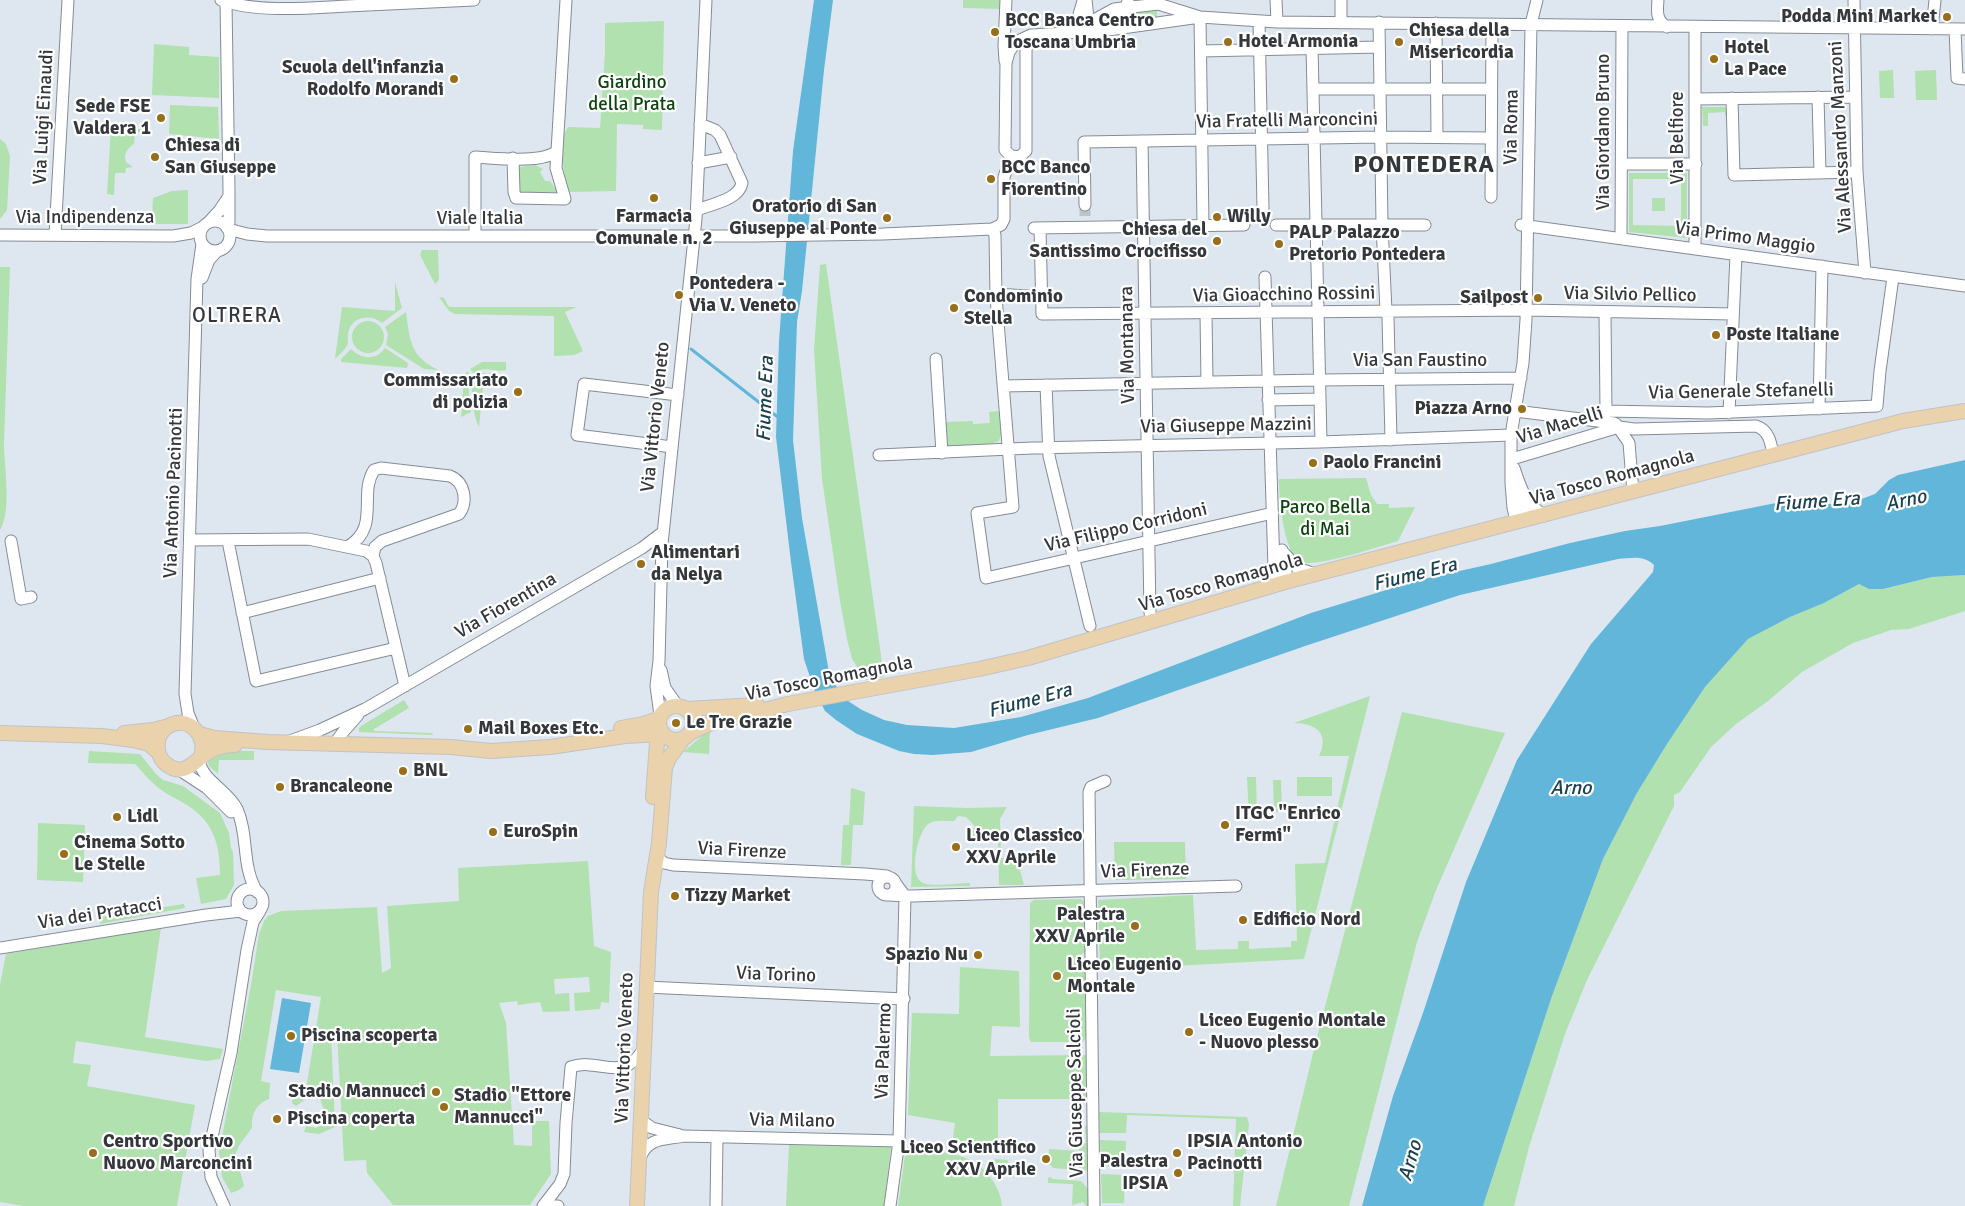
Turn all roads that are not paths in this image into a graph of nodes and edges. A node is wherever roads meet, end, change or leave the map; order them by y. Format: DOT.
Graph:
graph roads {
  1 [pos="68,0"];
  2 [pos="474,0"];
  3 [pos="566,0"];
  4 [pos="706,0"];
  5 [pos="1006,0"];
  6 [pos="1085,0"];
  7 [pos="1146,0"];
  8 [pos="1276,0"];
  9 [pos="1341,0"];
  10 [pos="1537,0"];
  11 [pos="1658,0"];
  12 [pos="1854,0"];
  13 [pos="1935,0"];
  14 [pos="223,1"];
  15 [pos="432,1"];
  16 [pos="240,3"];
  17 [pos="350,3"];
  18 [pos="1128,3"];
  19 [pos="1159,4"];
  20 [pos="1200,17"];
  21 [pos="1259,21"];
  22 [pos="1277,22"];
  23 [pos="1379,22"];
  24 [pos="1089,23"];
  25 [pos="1341,23"];
  26 [pos="1436,23"];
  27 [pos="1492,24"];
  28 [pos="1531,24"];
  29 [pos="1622,26"];
  30 [pos="1668,27"];
  31 [pos="1695,27"];
  32 [pos="1854,29"];
  33 [pos="1932,29"];
  34 [pos="1960,29"];
  35 [pos="1106,30"];
  36 [pos="1069,33"];
  37 [pos="1051,34"];
  38 [pos="1378,47"];
  39 [pos="1312,48"];
  40 [pos="1260,50"];
  41 [pos="1201,51"];
  42 [pos="1006,63"];
  43 [pos="1965,79"];
  44 [pos="1491,88"];
  45 [pos="1313,89"];
  46 [pos="1379,89"];
  47 [pos="1436,89"];
  48 [pos="1855,97"];
  49 [pos="1732,98"];
  50 [pos="1818,98"];
  51 [pos="1696,99"];
  52 [pos="700,124"];
  53 [pos="1380,137"];
  54 [pos="1437,137"];
  55 [pos="1315,138"];
  56 [pos="1491,138"];
  57 [pos="1201,139"];
  58 [pos="1261,139"];
  59 [pos="1142,141"];
  60 [pos="557,151"];
  61 [pos="731,157"];
  62 [pos="1021,157"];
  63 [pos="513,158"];
  64 [pos="536,159"];
  65 [pos="698,163"];
  66 [pos="1622,164"];
  67 [pos="1696,164"];
  68 [pos="556,172"];
  69 [pos="1820,172"];
  70 [pos="1857,172"];
  71 [pos="229,194"];
  72 [pos="1491,197"];
  73 [pos="1085,205"];
  74 [pos="1262,208"];
  75 [pos="697,210"];
  76 [pos="205,225"];
  77 [pos="1318,225"];
  78 [pos="1382,225"];
  79 [pos="1425,225"];
  80 [pos="1524,225"];
  81 [pos="1144,226"];
  82 [pos="1202,226"];
  83 [pos="1244,226"];
  84 [pos="1276,226"];
  85 [pos="227,228"];
  86 [pos="992,229"];
  87 [pos="0,235"];
  88 [pos="55,235"];
  89 [pos="172,236"];
  90 [pos="267,236"];
  91 [pos="475,236"];
  92 [pos="694,237"];
  93 [pos="1621,238"];
  94 [pos="228,242"];
  95 [pos="201,243"];
  96 [pos="1695,249"];
  97 [pos="217,251"];
  98 [pos="1736,255"];
  99 [pos="1822,266"];
  100 [pos="1866,272"];
  101 [pos="1264,277"];
  102 [pos="1893,277"];
  103 [pos="1965,286"];
  104 [pos="198,292"];
  105 [pos="996,294"];
  106 [pos="1042,297"];
  107 [pos="1526,310"];
  108 [pos="1386,311"];
  109 [pos="1319,312"];
  110 [pos="1266,313"];
  111 [pos="1605,313"];
  112 [pos="1144,314"];
  113 [pos="1206,314"];
  114 [pos="1733,314"];
  115 [pos="936,358"];
  116 [pos="1521,378"];
  117 [pos="1390,379"];
  118 [pos="1319,380"];
  119 [pos="1268,381"];
  120 [pos="1207,382"];
  121 [pos="1145,384"];
  122 [pos="1046,385"];
  123 [pos="1003,386"];
  124 [pos="678,395"];
  125 [pos="1320,399"];
  126 [pos="1268,400"];
  127 [pos="1819,409"];
  128 [pos="1515,411"];
  129 [pos="1606,411"];
  130 [pos="1965,411"];
  131 [pos="1729,413"];
  132 [pos="1617,425"];
  133 [pos="1511,435"];
  134 [pos="1391,440"];
  135 [pos="1321,442"];
  136 [pos="1270,443"];
  137 [pos="672,446"];
  138 [pos="1147,446"];
  139 [pos="1048,448"];
  140 [pos="1008,450"];
  141 [pos="942,453"];
  142 [pos="879,455"];
  143 [pos="1773,455"];
  144 [pos="1512,462"];
  145 [pos="1511,484"];
  146 [pos="1522,492"];
  147 [pos="1633,492"];
  148 [pos="1273,513"];
  149 [pos="1544,516"];
  150 [pos="1522,521"];
  151 [pos="1502,526"];
  152 [pos="1274,527"];
  153 [pos="364,532"];
  154 [pos="663,532"];
  155 [pos="190,540"];
  156 [pos="11,541"];
  157 [pos="228,541"];
  158 [pos="1149,541"];
  159 [pos="379,543"];
  160 [pos="347,547"];
  161 [pos="1282,550"];
  162 [pos="373,556"];
  163 [pos="1073,558"];
  164 [pos="1274,559"];
  165 [pos="1316,574"];
  166 [pos="380,578"];
  167 [pos="1284,582"];
  168 [pos="1256,591"];
  169 [pos="31,597"];
  170 [pos="242,613"];
  171 [pos="1150,613"];
  172 [pos="1090,626"];
  173 [pos="396,648"];
  174 [pos="659,661"];
  175 [pos="405,686"];
  176 [pos="185,694"];
  177 [pos="788,704"];
  178 [pos="682,707"];
  179 [pos="365,710"];
  180 [pos="659,717"];
  181 [pos="354,720"];
  182 [pos="338,722"];
  183 [pos="171,725"];
  184 [pos="197,731"];
  185 [pos="0,733"];
  186 [pos="662,734"];
  187 [pos="102,736"];
  188 [pos="686,736"];
  189 [pos="268,742"];
  190 [pos="284,742"];
  191 [pos="330,742"];
  192 [pos="368,744"];
  193 [pos="454,747"];
  194 [pos="158,752"];
  195 [pos="199,759"];
  196 [pos="178,769"];
  197 [pos="1105,781"];
  198 [pos="240,820"];
  199 [pos="657,858"];
  200 [pos="246,864"];
  201 [pos="887,876"];
  202 [pos="896,884"];
  203 [pos="1236,886"];
  204 [pos="1091,890"];
  205 [pos="257,892"];
  206 [pos="651,892"];
  207 [pos="887,895"];
  208 [pos="905,896"];
  209 [pos="241,905"];
  210 [pos="260,911"];
  211 [pos="0,948"];
  212 [pos="247,950"];
  213 [pos="646,987"];
  214 [pos="904,998"];
  215 [pos="643,1050"];
  216 [pos="641,1120"];
  217 [pos="684,1136"];
  218 [pos="717,1137"];
  219 [pos="899,1141"];
  220 [pos="639,1160"];
  221 [pos="224,1206"];
  222 [pos="543,1206"];
  223 [pos="558,1206"];
  224 [pos="637,1206"];
  225 [pos="716,1206"];
  226 [pos="890,1206"];
  227 [pos="1094,1206"];
  1 -- 88 [label="street, Via Luigi Einaudi"];
  2 -- 15 [label="street"];
  3 -- 60 [label="street"];
  4 -- 52 [label="street, Via Vittorio Veneto"];
  5 -- 42 [label="street"];
  6 -- 24 [label="street"];
  6 -- 36 [label="street"];
  7 -- 19 [label="street"];
  8 -- 22 [label="street"];
  9 -- 25 [label="street"];
  10 -- 28 [label="street, Via Roma"];
  11 -- 30 [label="street"];
  12 -- 32 [label="street, Via Alessandro Manzoni"];
  13 -- 33 [label="street"];
  14 -- 16 [label="street"];
  14 -- 71 [label="street"];
  15 -- 17 [label="street"];
  16 -- 17 [label="street"];
  18 -- 19 [label="street"];
  18 -- 24 [label="street"];
  18 -- 35 [label="street"];
  19 -- 20 [label="street"];
  20 -- 21 [label="street"];
  20 -- 35 [label="street"];
  20 -- 41 [label="street"];
  21 -- 22 [label="street"];
  21 -- 40 [label="street"];
  22 -- 25 [label="street"];
  23 -- 25 [label="street"];
  23 -- 26 [label="street"];
  23 -- 38 [label="street"];
  24 -- 35 [label="street"];
  24 -- 36 [label="street"];
  26 -- 27 [label="street"];
  26 -- 47 [label="street"];
  27 -- 28 [label="street"];
  27 -- 44 [label="street"];
  28 -- 29 [label="street"];
  28 -- 80 [label="street, Via Roma"];
  29 -- 30 [label="street"];
  29 -- 66 [label="street, Via Giordano Bruno"];
  30 -- 31 [label="street"];
  31 -- 32 [label="street"];
  31 -- 51 [label="street, Via Belfiore"];
  32 -- 33 [label="street"];
  32 -- 48 [label="street, Via Alessandro Manzoni"];
  33 -- 34 [label="street"];
  34 -- 43 [label="street"];
  35 -- 36 [label="street"];
  36 -- 37 [label="street"];
  37 -- 42 [label="street"];
  37 -- 62 [label="street"];
  38 -- 39 [label="street"];
  38 -- 46 [label="street"];
  39 -- 40 [label="street"];
  39 -- 45 [label="street"];
  40 -- 41 [label="street"];
  40 -- 58 [label="street"];
  41 -- 57 [label="street"];
  42 -- 62 [label="street"];
  44 -- 47 [label="street"];
  44 -- 56 [label="street"];
  45 -- 46 [label="street"];
  45 -- 55 [label="street"];
  46 -- 47 [label="street"];
  46 -- 53 [label="street"];
  47 -- 54 [label="street"];
  48 -- 50 [label="street"];
  48 -- 70 [label="street, Via Alessandro Manzoni"];
  49 -- 50 [label="street"];
  49 -- 51 [label="street"];
  49 -- 69 [label="street"];
  50 -- 69 [label="street"];
  51 -- 67 [label="street, Via Belfiore"];
  52 -- 61 [label="street"];
  52 -- 65 [label="street, Via Vittorio Veneto"];
  53 -- 54 [label="street, Via Fratelli Marconcini"];
  53 -- 55 [label="street, Via Fratelli Marconcini"];
  53 -- 78 [label="street"];
  54 -- 56 [label="street, Via Fratelli Marconcini"];
  55 -- 58 [label="street, Via Fratelli Marconcini"];
  55 -- 77 [label="street"];
  56 -- 72 [label="street"];
  57 -- 58 [label="street, Via Fratelli Marconcini"];
  57 -- 59 [label="street, Via Fratelli Marconcini"];
  57 -- 82 [label="street"];
  58 -- 74 [label="street"];
  59 -- 73 [label="street, Via Fratelli Marconcini"];
  59 -- 81 [label="street, Via Montanara"];
  60 -- 64 [label="street"];
  60 -- 68 [label="street"];
  61 -- 65 [label="street"];
  61 -- 75 [label="street"];
  62 -- 86 [label="street"];
  63 -- 64 [label="street"];
  63 -- 68 [label="street"];
  63 -- 91 [label="street"];
  64 -- 68 [label="street"];
  65 -- 75 [label="street, Via Vittorio Veneto"];
  66 -- 67 [label="street"];
  66 -- 93 [label="street, Via Giordano Bruno"];
  67 -- 96 [label="street, Via Belfiore"];
  69 -- 70 [label="street"];
  70 -- 100 [label="street, Via Alessandro Manzoni"];
  71 -- 76 [label="street"];
  71 -- 85 [label="street"];
  75 -- 92 [label="street, Via Vittorio Veneto"];
  76 -- 85 [label="street"];
  76 -- 89 [label="street, Via Indipendenza"];
  76 -- 95 [label="street"];
  77 -- 78 [label="street"];
  77 -- 84 [label="street"];
  77 -- 109 [label="street"];
  78 -- 79 [label="street"];
  78 -- 108 [label="street"];
  80 -- 93 [label="street, Via Primo Maggio"];
  80 -- 107 [label="street, Via Roma"];
  81 -- 82 [label="street"];
  81 -- 106 [label="street"];
  81 -- 112 [label="street, Via Montanara"];
  82 -- 83 [label="street"];
  85 -- 90 [label="street, Viale Italia"];
  85 -- 94 [label="street"];
  86 -- 92 [label="street"];
  86 -- 105 [label="street"];
  87 -- 88 [label="street, Via Indipendenza"];
  88 -- 89 [label="street, Via Indipendenza"];
  89 -- 95 [label="street, Via Indipendenza"];
  90 -- 91 [label="street, Viale Italia"];
  90 -- 94 [label="street, Viale Italia"];
  91 -- 92 [label="street, Viale Italia"];
  92 -- 124 [label="street, Via Vittorio Veneto"];
  93 -- 96 [label="street, Via Primo Maggio"];
  94 -- 97 [label="street"];
  95 -- 97 [label="street"];
  95 -- 104 [label="street, Via Antonio Pacinotti"];
  96 -- 98 [label="street, Via Primo Maggio"];
  97 -- 104 [label="street, Via Antonio Pacinotti"];
  98 -- 99 [label="street, Via Primo Maggio"];
  98 -- 114 [label="street"];
  99 -- 100 [label="street, Via Primo Maggio"];
  99 -- 127 [label="street"];
  100 -- 102 [label="street, Via Primo Maggio"];
  101 -- 110 [label="street"];
  102 -- 103 [label="street, Via Primo Maggio"];
  102 -- 127 [label="street, Via Generale Stefanelli"];
  104 -- 155 [label="street, Via Antonio Pacinotti"];
  105 -- 106 [label="street"];
  105 -- 123 [label="street"];
  106 -- 112 [label="street, Via Gioacchino Rossini"];
  107 -- 108 [label="street, Via Gioacchino Rossini"];
  107 -- 111 [label="street, Via Silvio Pellico"];
  107 -- 116 [label="street, Via Roma"];
  108 -- 109 [label="street, Via Gioacchino Rossini"];
  108 -- 117 [label="street"];
  109 -- 110 [label="street, Via Gioacchino Rossini"];
  109 -- 118 [label="street"];
  110 -- 113 [label="street, Via Gioacchino Rossini"];
  110 -- 119 [label="street"];
  111 -- 114 [label="street, Via Silvio Pellico"];
  111 -- 129 [label="street"];
  112 -- 113 [label="street, Via Gioacchino Rossini"];
  112 -- 121 [label="street, Via Montanara"];
  113 -- 120 [label="street"];
  114 -- 131 [label="street"];
  115 -- 141 [label="street"];
  116 -- 117 [label="street, Via San Faustino"];
  116 -- 128 [label="street"];
  117 -- 118 [label="street, Via San Faustino"];
  117 -- 134 [label="street"];
  118 -- 119 [label="street, Via San Faustino"];
  118 -- 125 [label="street"];
  119 -- 120 [label="street"];
  119 -- 126 [label="street"];
  120 -- 121 [label="street"];
  121 -- 122 [label="street"];
  121 -- 138 [label="street, Via Montanara"];
  122 -- 123 [label="street"];
  122 -- 139 [label="street"];
  123 -- 140 [label="street"];
  124 -- 137 [label="street, Via Vittorio Veneto"];
  124 -- 137 [label="street"];
  125 -- 126 [label="street"];
  125 -- 135 [label="street"];
  126 -- 136 [label="street"];
  127 -- 131 [label="street, Via Generale Stefanelli"];
  128 -- 132 [label="street"];
  128 -- 133 [label="street"];
  129 -- 131 [label="street, Via Generale Stefanelli"];
  129 -- 132 [label="street"];
  130 -- 143 [label="main road, Via Tosco Romagnola"];
  132 -- 143 [label="street"];
  132 -- 144 [label="street, Via Macelli"];
  132 -- 147 [label="street"];
  133 -- 134 [label="street, Via Giuseppe Mazzini"];
  133 -- 144 [label="street"];
  134 -- 135 [label="street, Via Giuseppe Mazzini"];
  135 -- 136 [label="street, Via Giuseppe Mazzini"];
  136 -- 138 [label="street, Via Giuseppe Mazzini"];
  136 -- 148 [label="street"];
  137 -- 154 [label="street, Via Vittorio Veneto"];
  138 -- 139 [label="street, Via Giuseppe Mazzini"];
  138 -- 158 [label="street, Via Montanara"];
  139 -- 140 [label="street, Via Giuseppe Mazzini"];
  139 -- 163 [label="street"];
  140 -- 141 [label="street, Via Giuseppe Mazzini"];
  140 -- 163 [label="street, Via Filippo Corridoni"];
  141 -- 142 [label="street, Via Giuseppe Mazzini"];
  143 -- 147 [label="main road, Via Tosco Romagnola"];
  144 -- 145 [label="street"];
  144 -- 146 [label="street"];
  145 -- 150 [label="street"];
  145 -- 151 [label="street"];
  146 -- 149 [label="street"];
  146 -- 150 [label="street"];
  147 -- 149 [label="main road, Via Tosco Romagnola"];
  148 -- 152 [label="street"];
  148 -- 158 [label="street, Via Filippo Corridoni"];
  149 -- 150 [label="main road, Via Tosco Romagnola"];
  150 -- 151 [label="main road, Via Tosco Romagnola"];
  151 -- 165 [label="main road, Via Tosco Romagnola"];
  152 -- 161 [label="street"];
  152 -- 164 [label="street"];
  153 -- 159 [label="street"];
  153 -- 159 [label="street"];
  153 -- 160 [label="street"];
  154 -- 174 [label="street, Via Vittorio Veneto"];
  154 -- 175 [label="street, Via Fiorentina"];
  155 -- 157 [label="street"];
  155 -- 176 [label="street, Via Antonio Pacinotti"];
  156 -- 169 [label="street"];
  157 -- 160 [label="street"];
  157 -- 170 [label="street"];
  158 -- 163 [label="street, Via Filippo Corridoni"];
  158 -- 171 [label="street, Via Montanara"];
  159 -- 162 [label="street"];
  160 -- 162 [label="street"];
  161 -- 165 [label="street"];
  161 -- 167 [label="street"];
  162 -- 166 [label="street"];
  163 -- 172 [label="street"];
  164 -- 167 [label="street"];
  164 -- 168 [label="street"];
  165 -- 167 [label="main road, Via Tosco Romagnola"];
  166 -- 170 [label="street"];
  166 -- 173 [label="street"];
  167 -- 168 [label="main road, Via Tosco Romagnola"];
  168 -- 177 [label="main road, Via Tosco Romagnola"];
  170 -- 173 [label="street"];
  173 -- 175 [label="street"];
  174 -- 178 [label="street, Via Vittorio Veneto"];
  174 -- 180 [label="street, Via Vittorio Veneto"];
  175 -- 179 [label="street, Via Fiorentina"];
  176 -- 183 [label="street, Via Antonio Pacinotti"];
  176 -- 184 [label="street, Via Antonio Pacinotti"];
  177 -- 178 [label="main road, Via Tosco Romagnola"];
  177 -- 188 [label="main road, Via Tosco Romagnola"];
  178 -- 180 [label="main road"];
  178 -- 188 [label="main road"];
  179 -- 181 [label="street, Via Fiorentina"];
  179 -- 182 [label="street, Via Fiorentina"];
  180 -- 186 [label="main road"];
  180 -- 193 [label="main road"];
  181 -- 191 [label="street, Via Fiorentina"];
  181 -- 192 [label="street"];
  182 -- 190 [label="street, Via Fiorentina"];
  182 -- 191 [label="street"];
  183 -- 184 [label="main road"];
  183 -- 187 [label="main road"];
  183 -- 194 [label="main road"];
  184 -- 189 [label="main road"];
  184 -- 195 [label="main road"];
  185 -- 187 [label="main road"];
  186 -- 188 [label="main road"];
  186 -- 193 [label="main road"];
  186 -- 206 [label="main road, Via Vittorio Veneto"];
  187 -- 194 [label="main road"];
  188 -- 199 [label="main road, Via Vittorio Veneto"];
  189 -- 190 [label="main road"];
  189 -- 195 [label="main road"];
  190 -- 191 [label="main road"];
  191 -- 192 [label="main road"];
  192 -- 193 [label="main road"];
  194 -- 196 [label="main road"];
  195 -- 196 [label="main road"];
  195 -- 198 [label="street"];
  196 -- 198 [label="street"];
  197 -- 204 [label="street, Via Giuseppe Salcioli"];
  198 -- 200 [label="street"];
  199 -- 201 [label="street, Via Firenze"];
  199 -- 206 [label="main road, Via Vittorio Veneto"];
  200 -- 205 [label="street"];
  200 -- 209 [label="street"];
  201 -- 202 [label="street"];
  201 -- 207 [label="street"];
  202 -- 207 [label="street"];
  202 -- 208 [label="street"];
  203 -- 204 [label="street, Via Firenze"];
  204 -- 208 [label="street, Via Firenze"];
  204 -- 227 [label="street, Via Giuseppe Salcioli"];
  205 -- 209 [label="street"];
  205 -- 210 [label="street"];
  206 -- 213 [label="main road, Via Vittorio Veneto"];
  207 -- 208 [label="street, Via Firenze"];
  208 -- 214 [label="street, Via Palermo"];
  209 -- 210 [label="street"];
  209 -- 211 [label="street, Via dei Pratacci"];
  209 -- 212 [label="street"];
  210 -- 212 [label="street"];
  212 -- 221 [label="street"];
  213 -- 214 [label="street, Via Torino"];
  213 -- 215 [label="main road, Via Vittorio Veneto"];
  214 -- 219 [label="street, Via Palermo"];
  215 -- 216 [label="main road, Via Vittorio Veneto"];
  215 -- 222 [label="street"];
  216 -- 217 [label="street, Via Milano"];
  216 -- 220 [label="main road, Via Vittorio Veneto"];
  217 -- 218 [label="street, Via Milano"];
  217 -- 220 [label="street, Via Milano"];
  218 -- 219 [label="street, Via Milano"];
  218 -- 225 [label="street"];
  219 -- 226 [label="street, Via Palermo"];
  220 -- 224 [label="main road, Via Vittorio Veneto"];
  222 -- 223 [label="street"];
}
